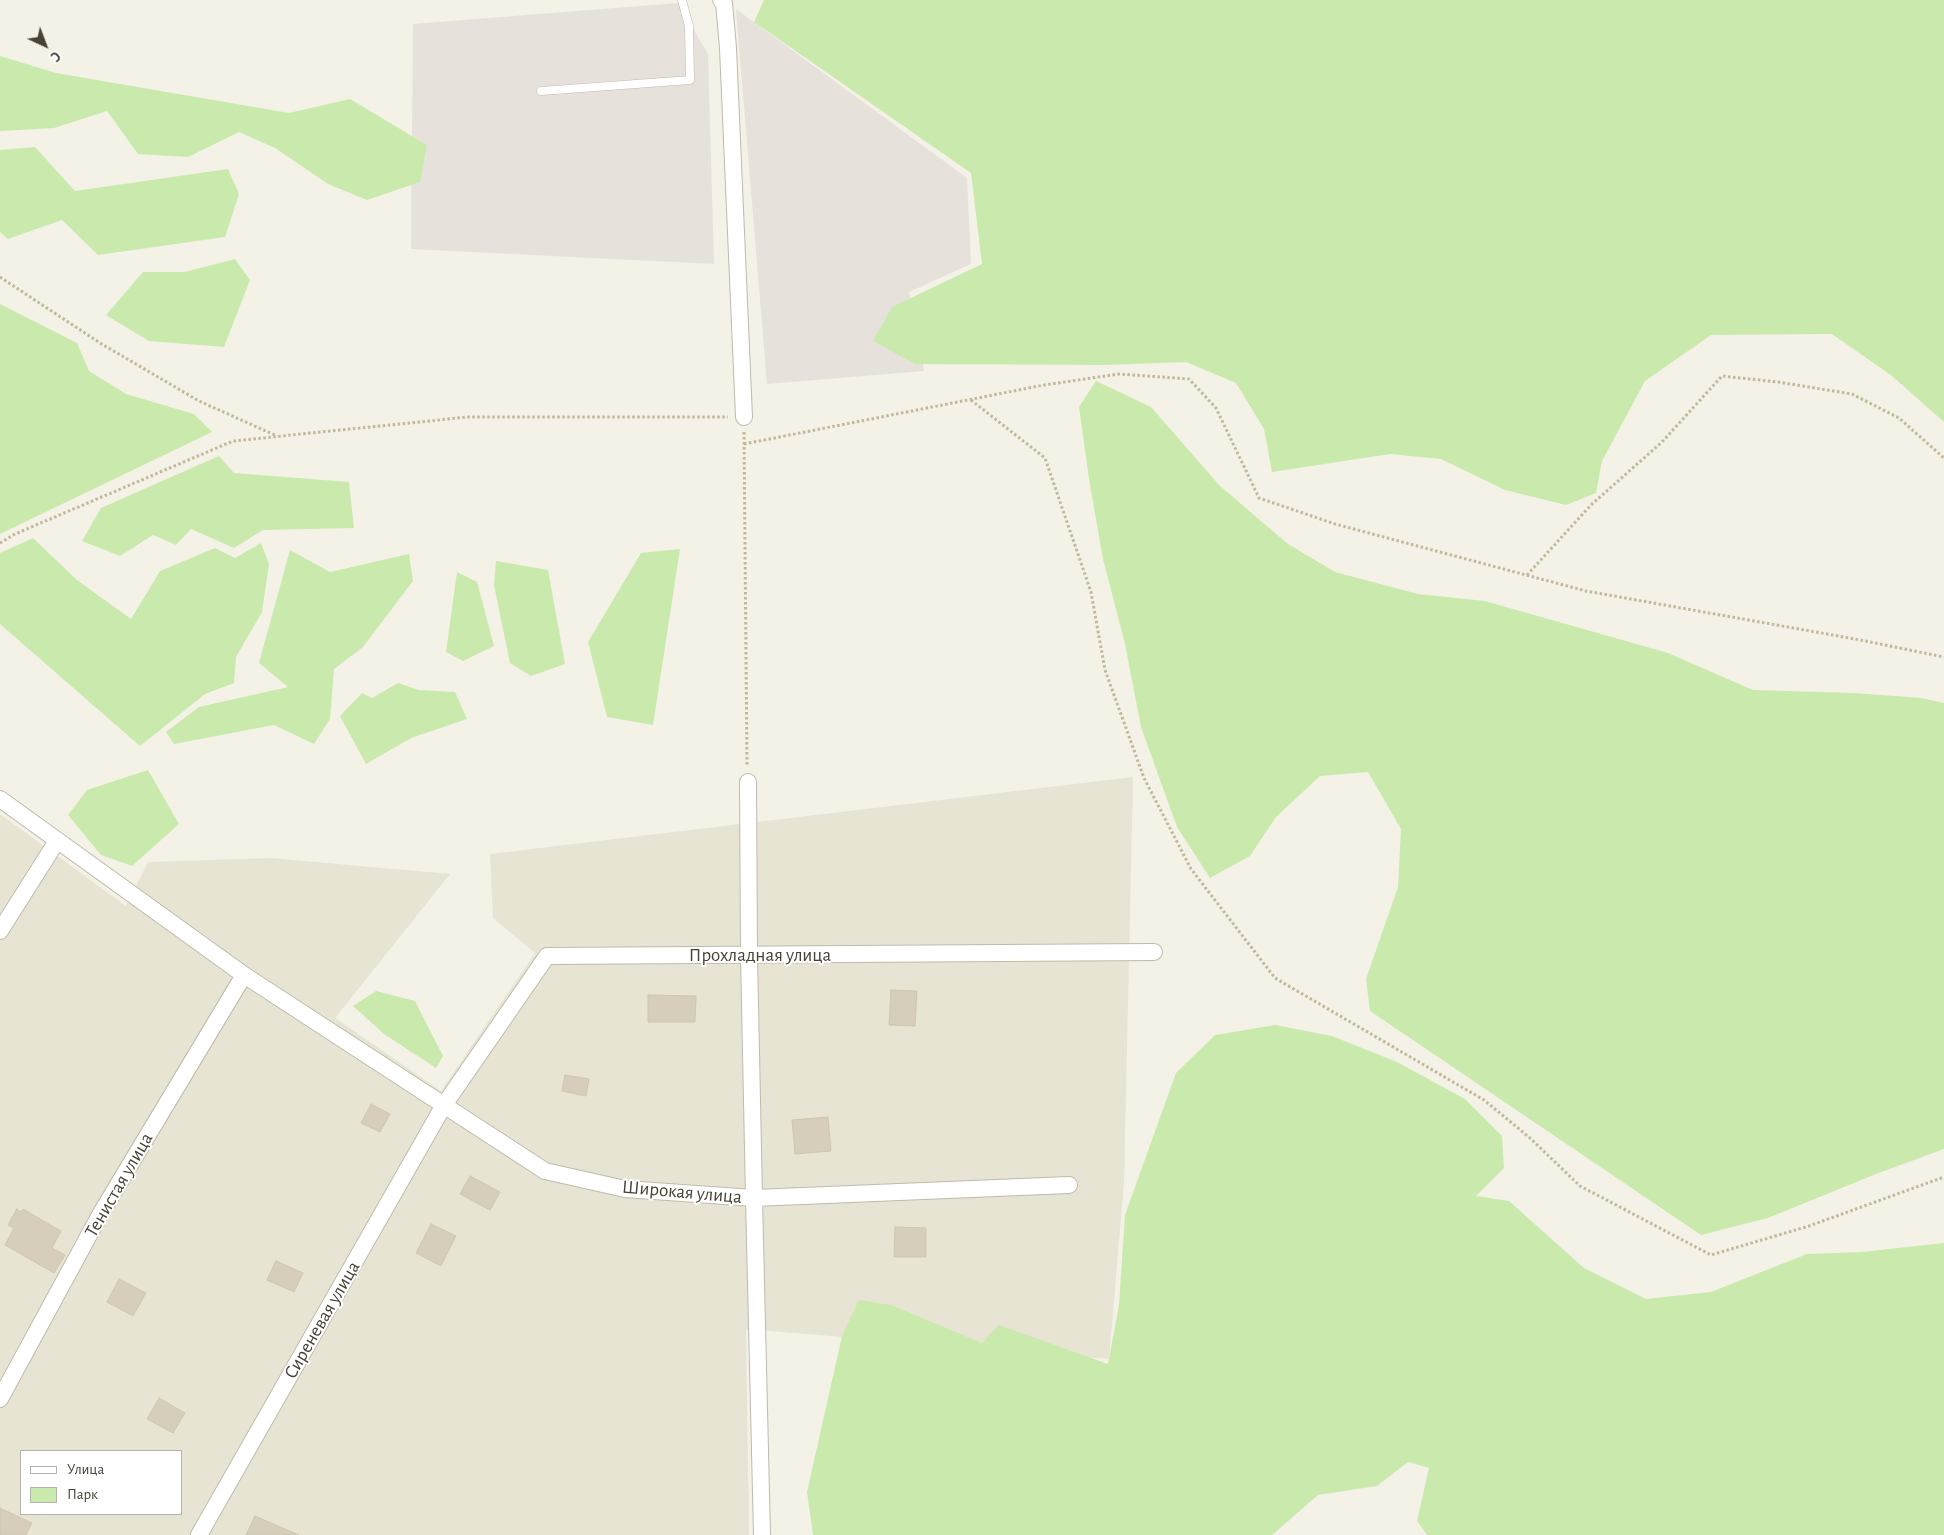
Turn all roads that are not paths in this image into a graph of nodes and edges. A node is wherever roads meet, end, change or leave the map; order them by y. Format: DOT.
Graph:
graph roads {
  1 [pos="682,0"];
  2 [pos="721,0"];
  3 [pos="541,91"];
  4 [pos="744,417"];
  5 [pos="748,782"];
  6 [pos="0,799"];
  7 [pos="57,841"];
  8 [pos="0,931"];
  9 [pos="1154,952"];
  10 [pos="749,955"];
  11 [pos="244,975"];
  12 [pos="444,1105"];
  13 [pos="1069,1185"];
  14 [pos="754,1198"];
  15 [pos="0,1399"];
  16 [pos="199,1535"];
  17 [pos="762,1535"];
  1 -- 3 [label="lane"];
  2 -- 4 [label="street"];
  5 -- 10 [label="street"];
  6 -- 7 [label="street, Широкая улица"];
  7 -- 8 [label="street"];
  7 -- 11 [label="street, Широкая улица"];
  9 -- 10 [label="street, Прохладная улица"];
  10 -- 12 [label="street, Прохладная улица"];
  10 -- 14 [label="street"];
  11 -- 12 [label="street, Широкая улица"];
  11 -- 15 [label="street, Тенистая улица"];
  12 -- 14 [label="street, Широкая улица"];
  12 -- 16 [label="street, Сиреневая улица"];
  13 -- 14 [label="street"];
  14 -- 17 [label="street, Широкая улица"];
}
